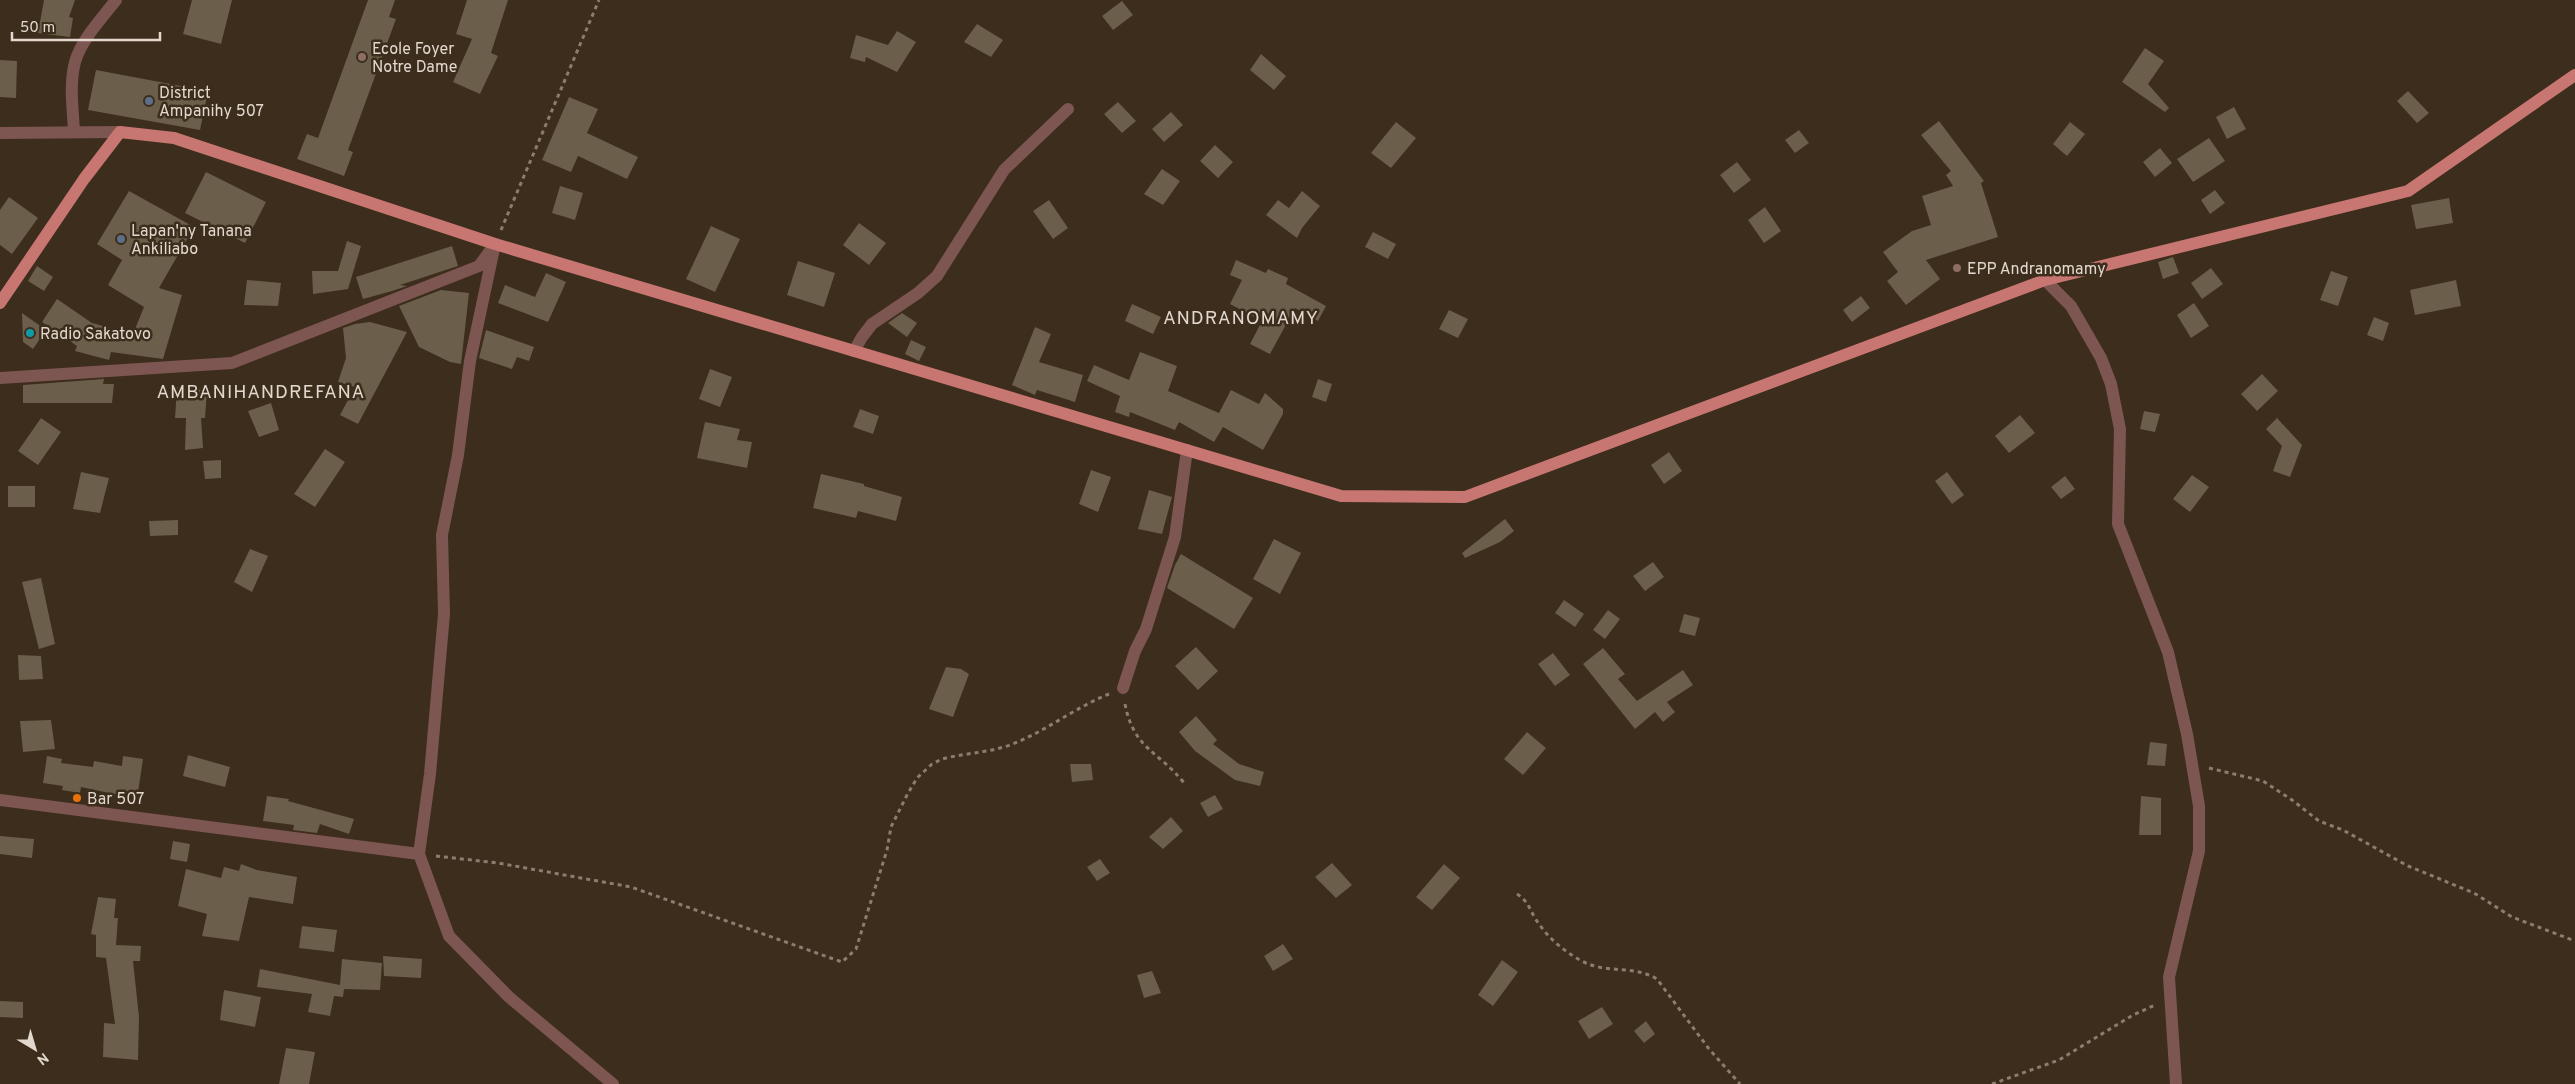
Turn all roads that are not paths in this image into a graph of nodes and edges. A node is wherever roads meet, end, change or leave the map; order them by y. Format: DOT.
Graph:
graph roads {
  1 [pos="116,0"];
  2 [pos="2575,75"];
  3 [pos="1068,110"];
  4 [pos="0,132"];
  5 [pos="74,132"];
  6 [pos="120,132"];
  7 [pos="495,244"];
  8 [pos="2045,280"];
  9 [pos="0,303"];
  10 [pos="854,351"];
  11 [pos="0,378"];
  12 [pos="1187,450"];
  13 [pos="1123,688"];
  14 [pos="0,800"];
  15 [pos="419,854"];
  16 [pos="613,1084"];
  17 [pos="2176,1084"];
  1 -- 5 [label="street"];
  2 -- 8 [label="main road"];
  3 -- 10 [label="street"];
  4 -- 5 [label="street"];
  5 -- 6 [label="street"];
  6 -- 7 [label="main road"];
  6 -- 9 [label="main road"];
  7 -- 10 [label="main road"];
  7 -- 11 [label="street"];
  7 -- 15 [label="street"];
  8 -- 12 [label="main road"];
  8 -- 17 [label="street"];
  10 -- 12 [label="main road"];
  12 -- 13 [label="street"];
  14 -- 15 [label="street"];
  15 -- 16 [label="street"];
}
